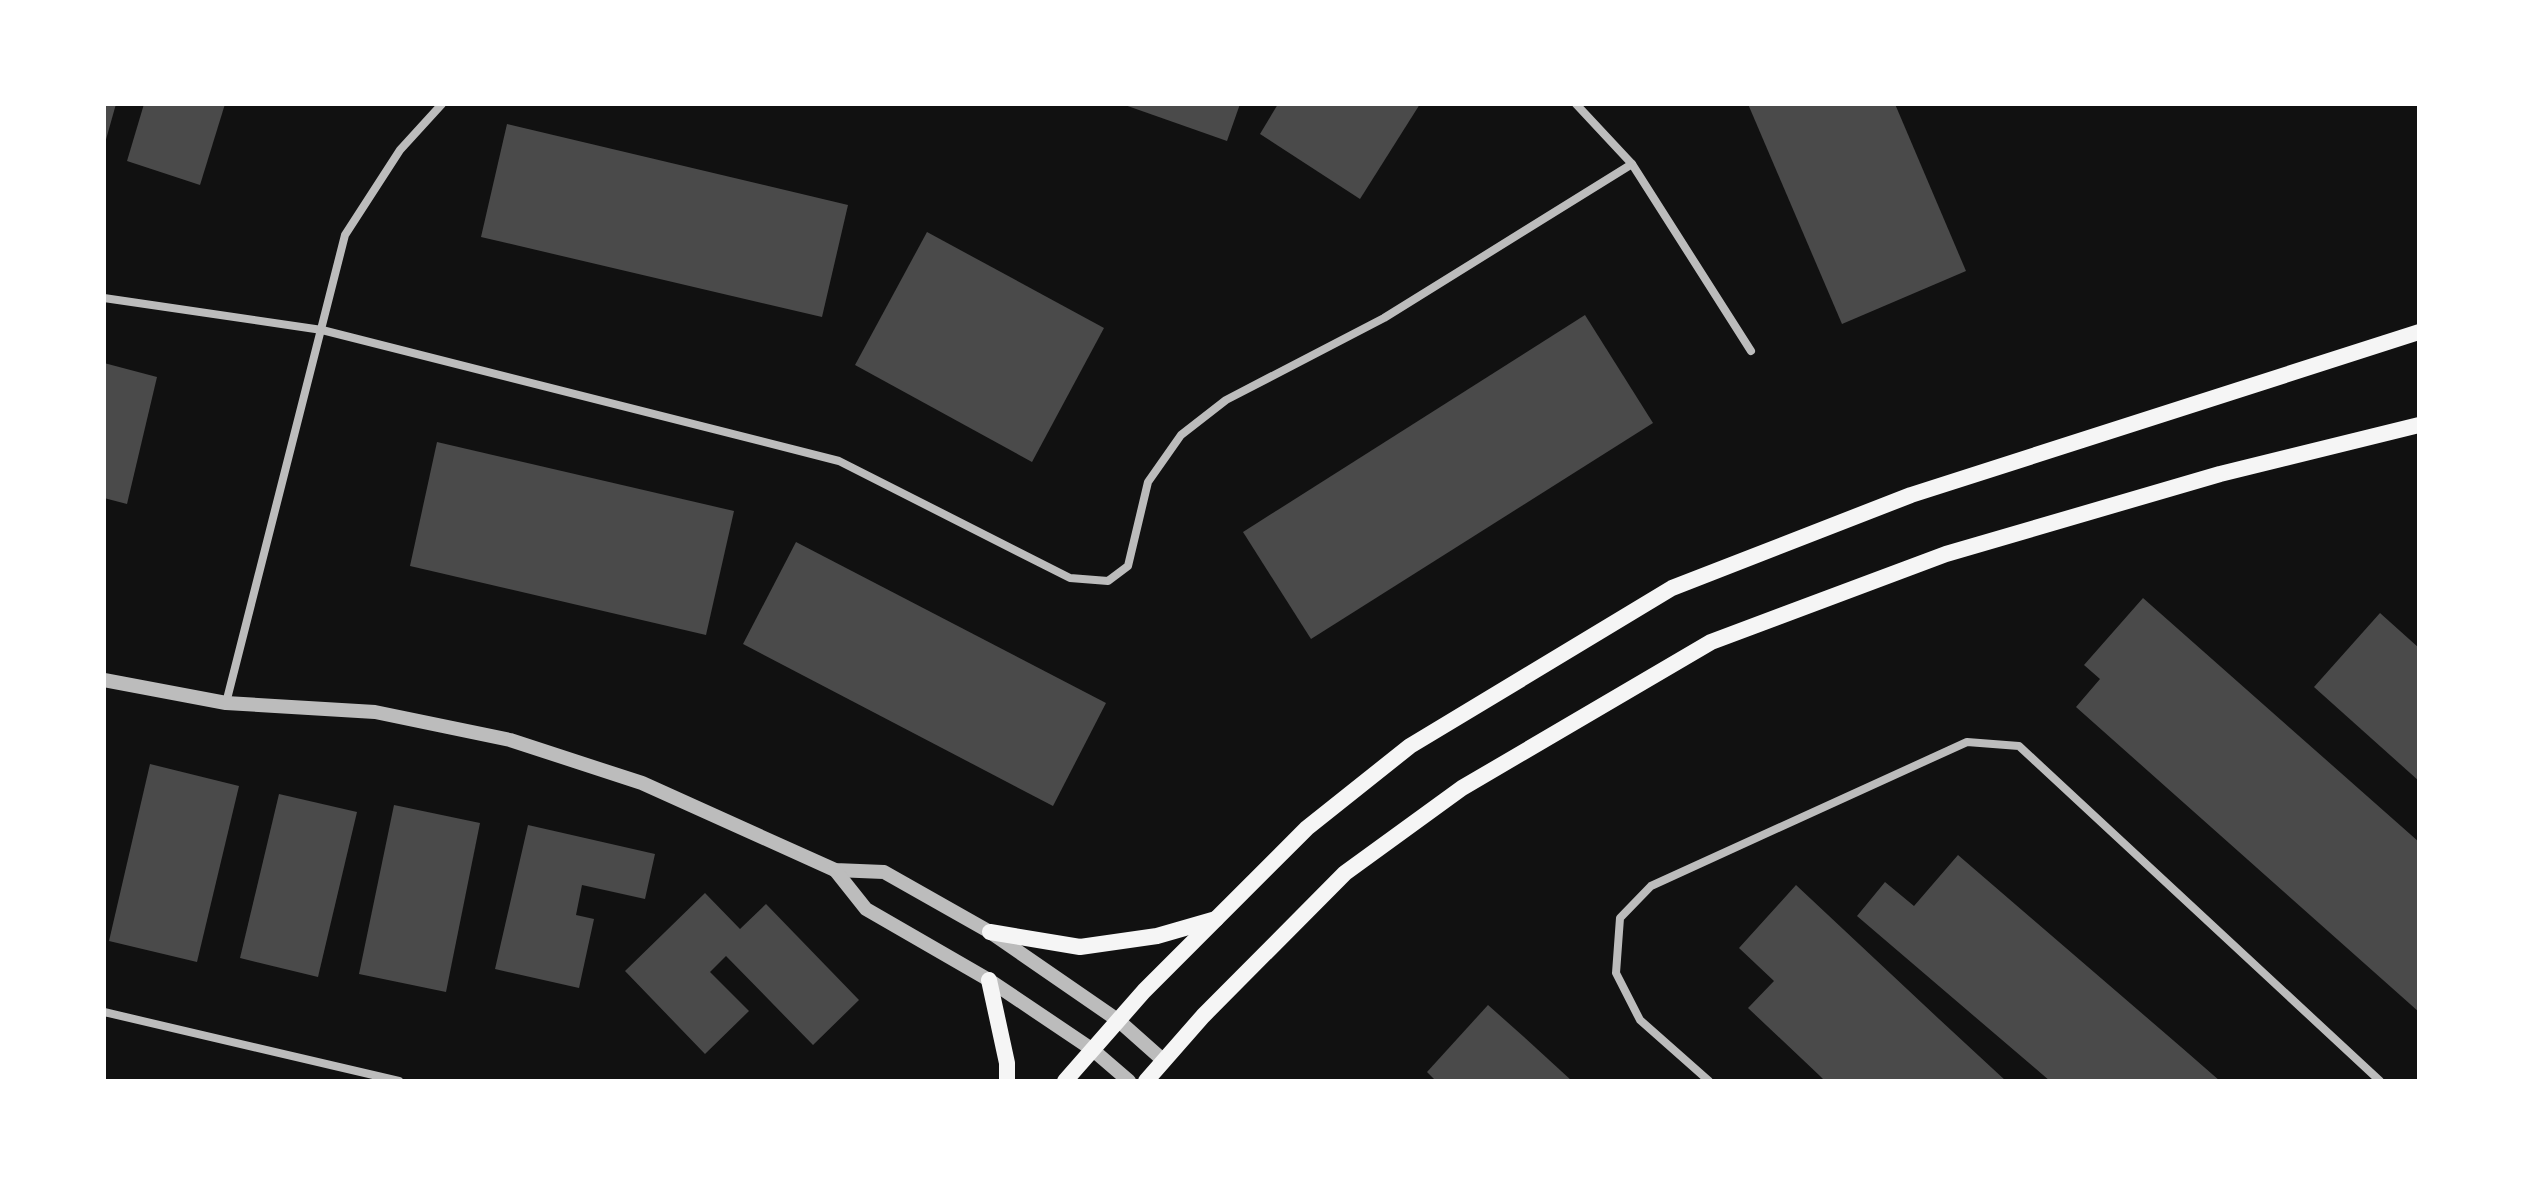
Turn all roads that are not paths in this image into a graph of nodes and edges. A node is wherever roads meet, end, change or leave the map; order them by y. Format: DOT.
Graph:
graph roads {
  1 [pos="442,104"];
  2 [pos="1576,104"];
  3 [pos="1632,164"];
  4 [pos="104,298"];
  5 [pos="322,330"];
  6 [pos="2419,332"];
  7 [pos="1751,351"];
  8 [pos="2419,425"];
  9 [pos="104,680"];
  10 [pos="226,703"];
  11 [pos="835,870"];
  12 [pos="1218,918"];
  13 [pos="990,932"];
  14 [pos="989,980"];
  15 [pos="104,1012"];
  16 [pos="1119,1021"];
  17 [pos="1093,1050"];
  18 [pos="1164,1061"];
  19 [pos="399,1081"];
  20 [pos="1007,1081"];
  21 [pos="1065,1081"];
  22 [pos="1129,1081"];
  23 [pos="1146,1081"];
  24 [pos="1709,1081"];
  25 [pos="2380,1081"];
  1 -- 5 [label="street"];
  2 -- 3 [label="street"];
  3 -- 5 [label="street"];
  3 -- 7 [label="street"];
  4 -- 5 [label="street"];
  5 -- 10 [label="street"];
  6 -- 12 [label="main road"];
  8 -- 18 [label="main road"];
  9 -- 10 [label="street"];
  10 -- 11 [label="street"];
  11 -- 13 [label="street"];
  11 -- 14 [label="street"];
  12 -- 13 [label="main road"];
  12 -- 16 [label="main road"];
  13 -- 16 [label="street"];
  14 -- 17 [label="street"];
  14 -- 20 [label="main road"];
  15 -- 19 [label="street"];
  16 -- 17 [label="main road"];
  16 -- 18 [label="street"];
  17 -- 21 [label="main road"];
  17 -- 22 [label="street"];
  18 -- 23 [label="main road"];
  24 -- 25 [label="street"];
}
